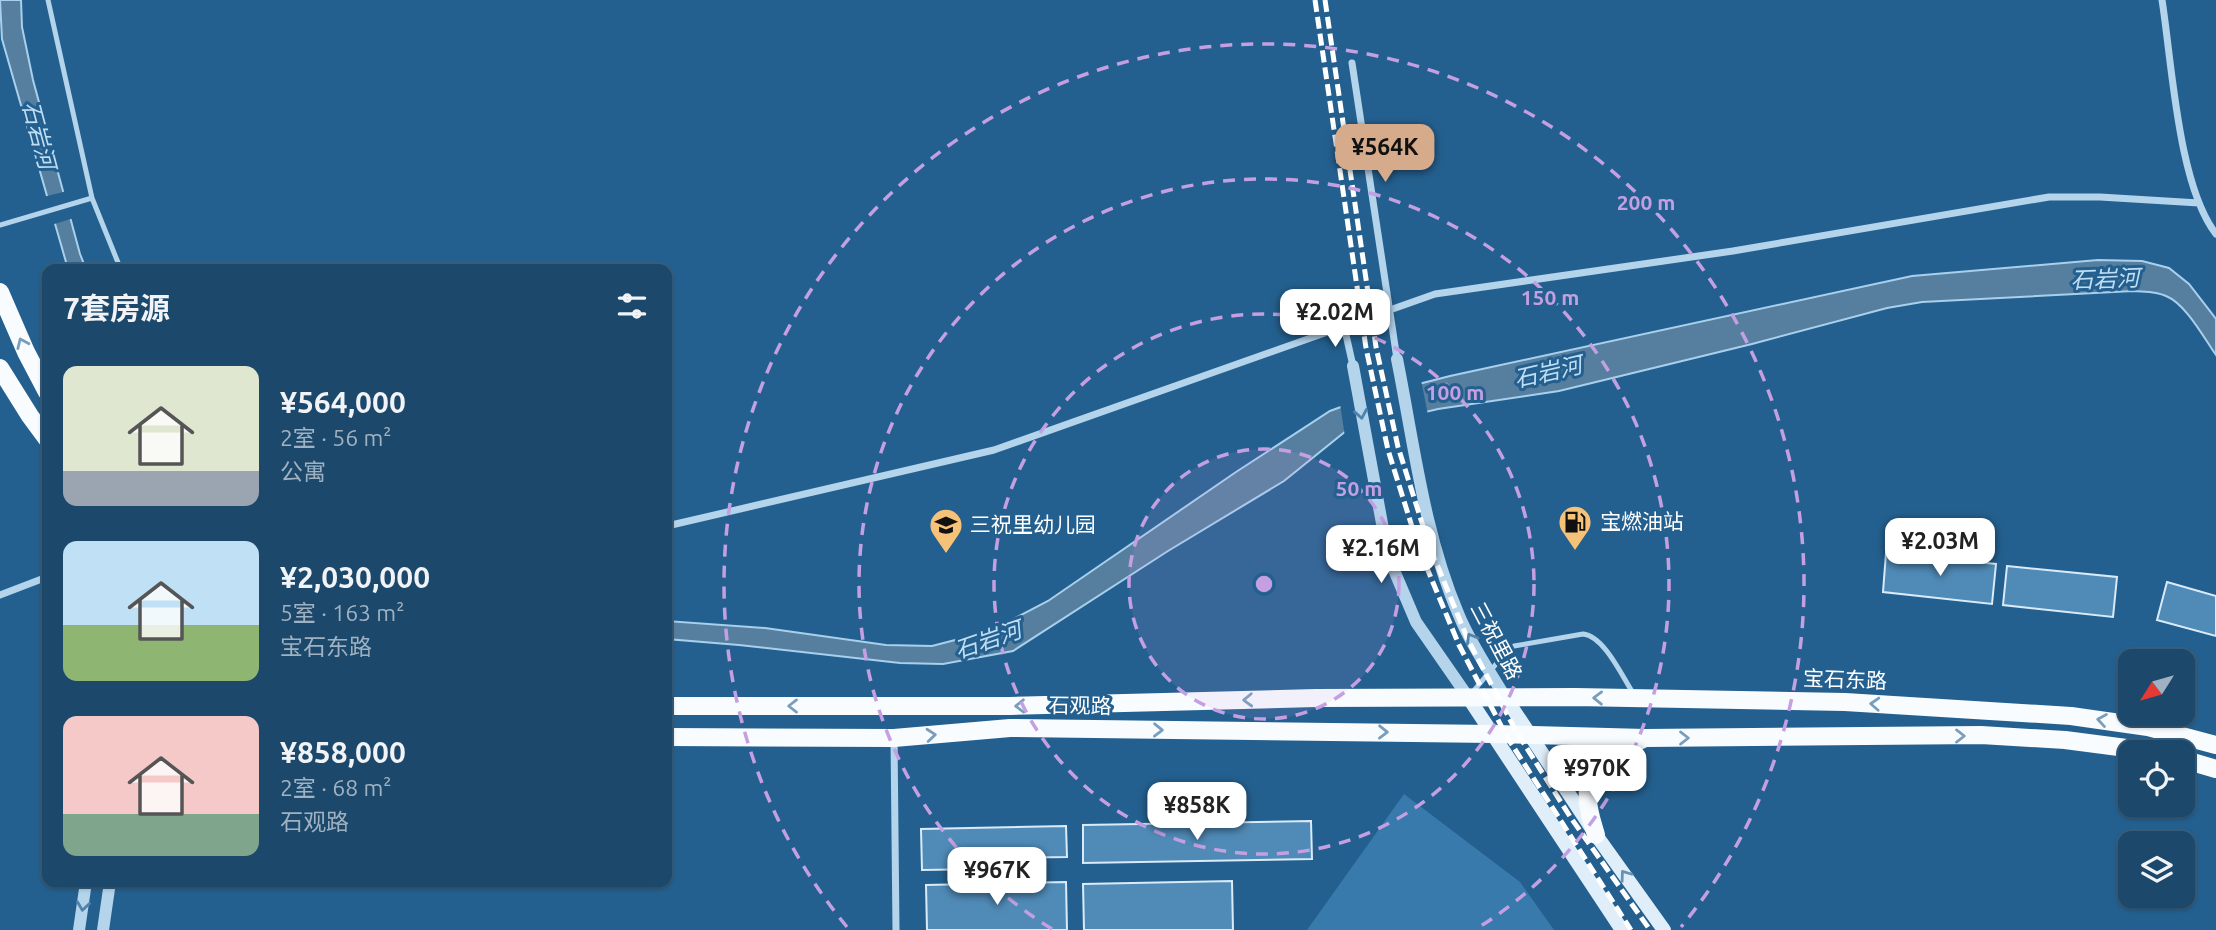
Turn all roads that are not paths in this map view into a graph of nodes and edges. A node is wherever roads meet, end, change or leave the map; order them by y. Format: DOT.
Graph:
graph roads {
  1 [pos="48,0"];
  2 [pos="2162,0"];
  3 [pos="1352,63"];
  4 [pos="92,198"];
  5 [pos="2199,204"];
  6 [pos="0,225"];
  7 [pos="2216,234"];
  8 [pos="119,264"];
  9 [pos="0,292"];
  10 [pos="1390,309"];
  11 [pos="1344,326"];
  12 [pos="1398,359"];
  13 [pos="1353,366"];
  14 [pos="0,368"];
  15 [pos="42,382"];
  16 [pos="42,432"];
  17 [pos="672,525"];
  18 [pos="42,579"];
  19 [pos="0,595"];
  20 [pos="1490,672"];
  21 [pos="1505,697"];
  22 [pos="1468,698"];
  23 [pos="1636,698"];
  24 [pos="672,706"];
  25 [pos="1493,734"];
  26 [pos="1528,734"];
  27 [pos="672,737"];
  28 [pos="894,738"];
  29 [pos="1645,738"];
  30 [pos="2216,745"];
  31 [pos="2118,747"];
  32 [pos="2195,763"];
  33 [pos="2216,769"];
  34 [pos="1596,835"];
  35 [pos="85,887"];
  36 [pos="109,887"];
  37 [pos="79,930"];
  38 [pos="103,930"];
  39 [pos="896,930"];
  40 [pos="1622,930"];
  41 [pos="1664,930"];
  1 -- 4 [label="lane"];
  2 -- 5 [label="street"];
  3 -- 10 [label="street"];
  4 -- 6 [label="lane"];
  4 -- 8 [label="lane"];
  5 -- 7 [label="street"];
  5 -- 10 [label="street"];
  15 -- 9 [label="main road, one-way"];
  10 -- 11 [label="street"];
  10 -- 12 [label="street"];
  11 -- 13 [label="street"];
  11 -- 17 [label="street"];
  20 -- 12 [label="street, 三祝里路, one-way"];
  13 -- 22 [label="street, one-way"];
  14 -- 16 [label="main road"];
  18 -- 19 [label="street"];
  20 -- 21 [label="street, 三祝里路"];
  20 -- 22 [label="lane"];
  20 -- 23 [label="lane"];
  21 -- 22 [label="main road, 宝石东路"];
  23 -- 21 [label="main road, 宝石东路, one-way"];
  21 -- 26 [label="main road"];
  22 -- 24 [label="main road, 石观路, one-way"];
  22 -- 25 [label="main road"];
  30 -- 23 [label="main road, 宝石东路, one-way"];
  25 -- 26 [label="main road"];
  28 -- 25 [label="main road, 石观路, one-way"];
  25 -- 40 [label="main road"];
  26 -- 29 [label="main road"];
  26 -- 34 [label="main road"];
  27 -- 28 [label="main road, 石观路"];
  28 -- 39 [label="street"];
  29 -- 31 [label="main road, one-way"];
  29 -- 34 [label="main road"];
  32 -- 33 [label="main road"];
  41 -- 34 [label="main road, one-way"];
  35 -- 37 [label="street, one-way"];
  36 -- 38 [label="street"];
}
